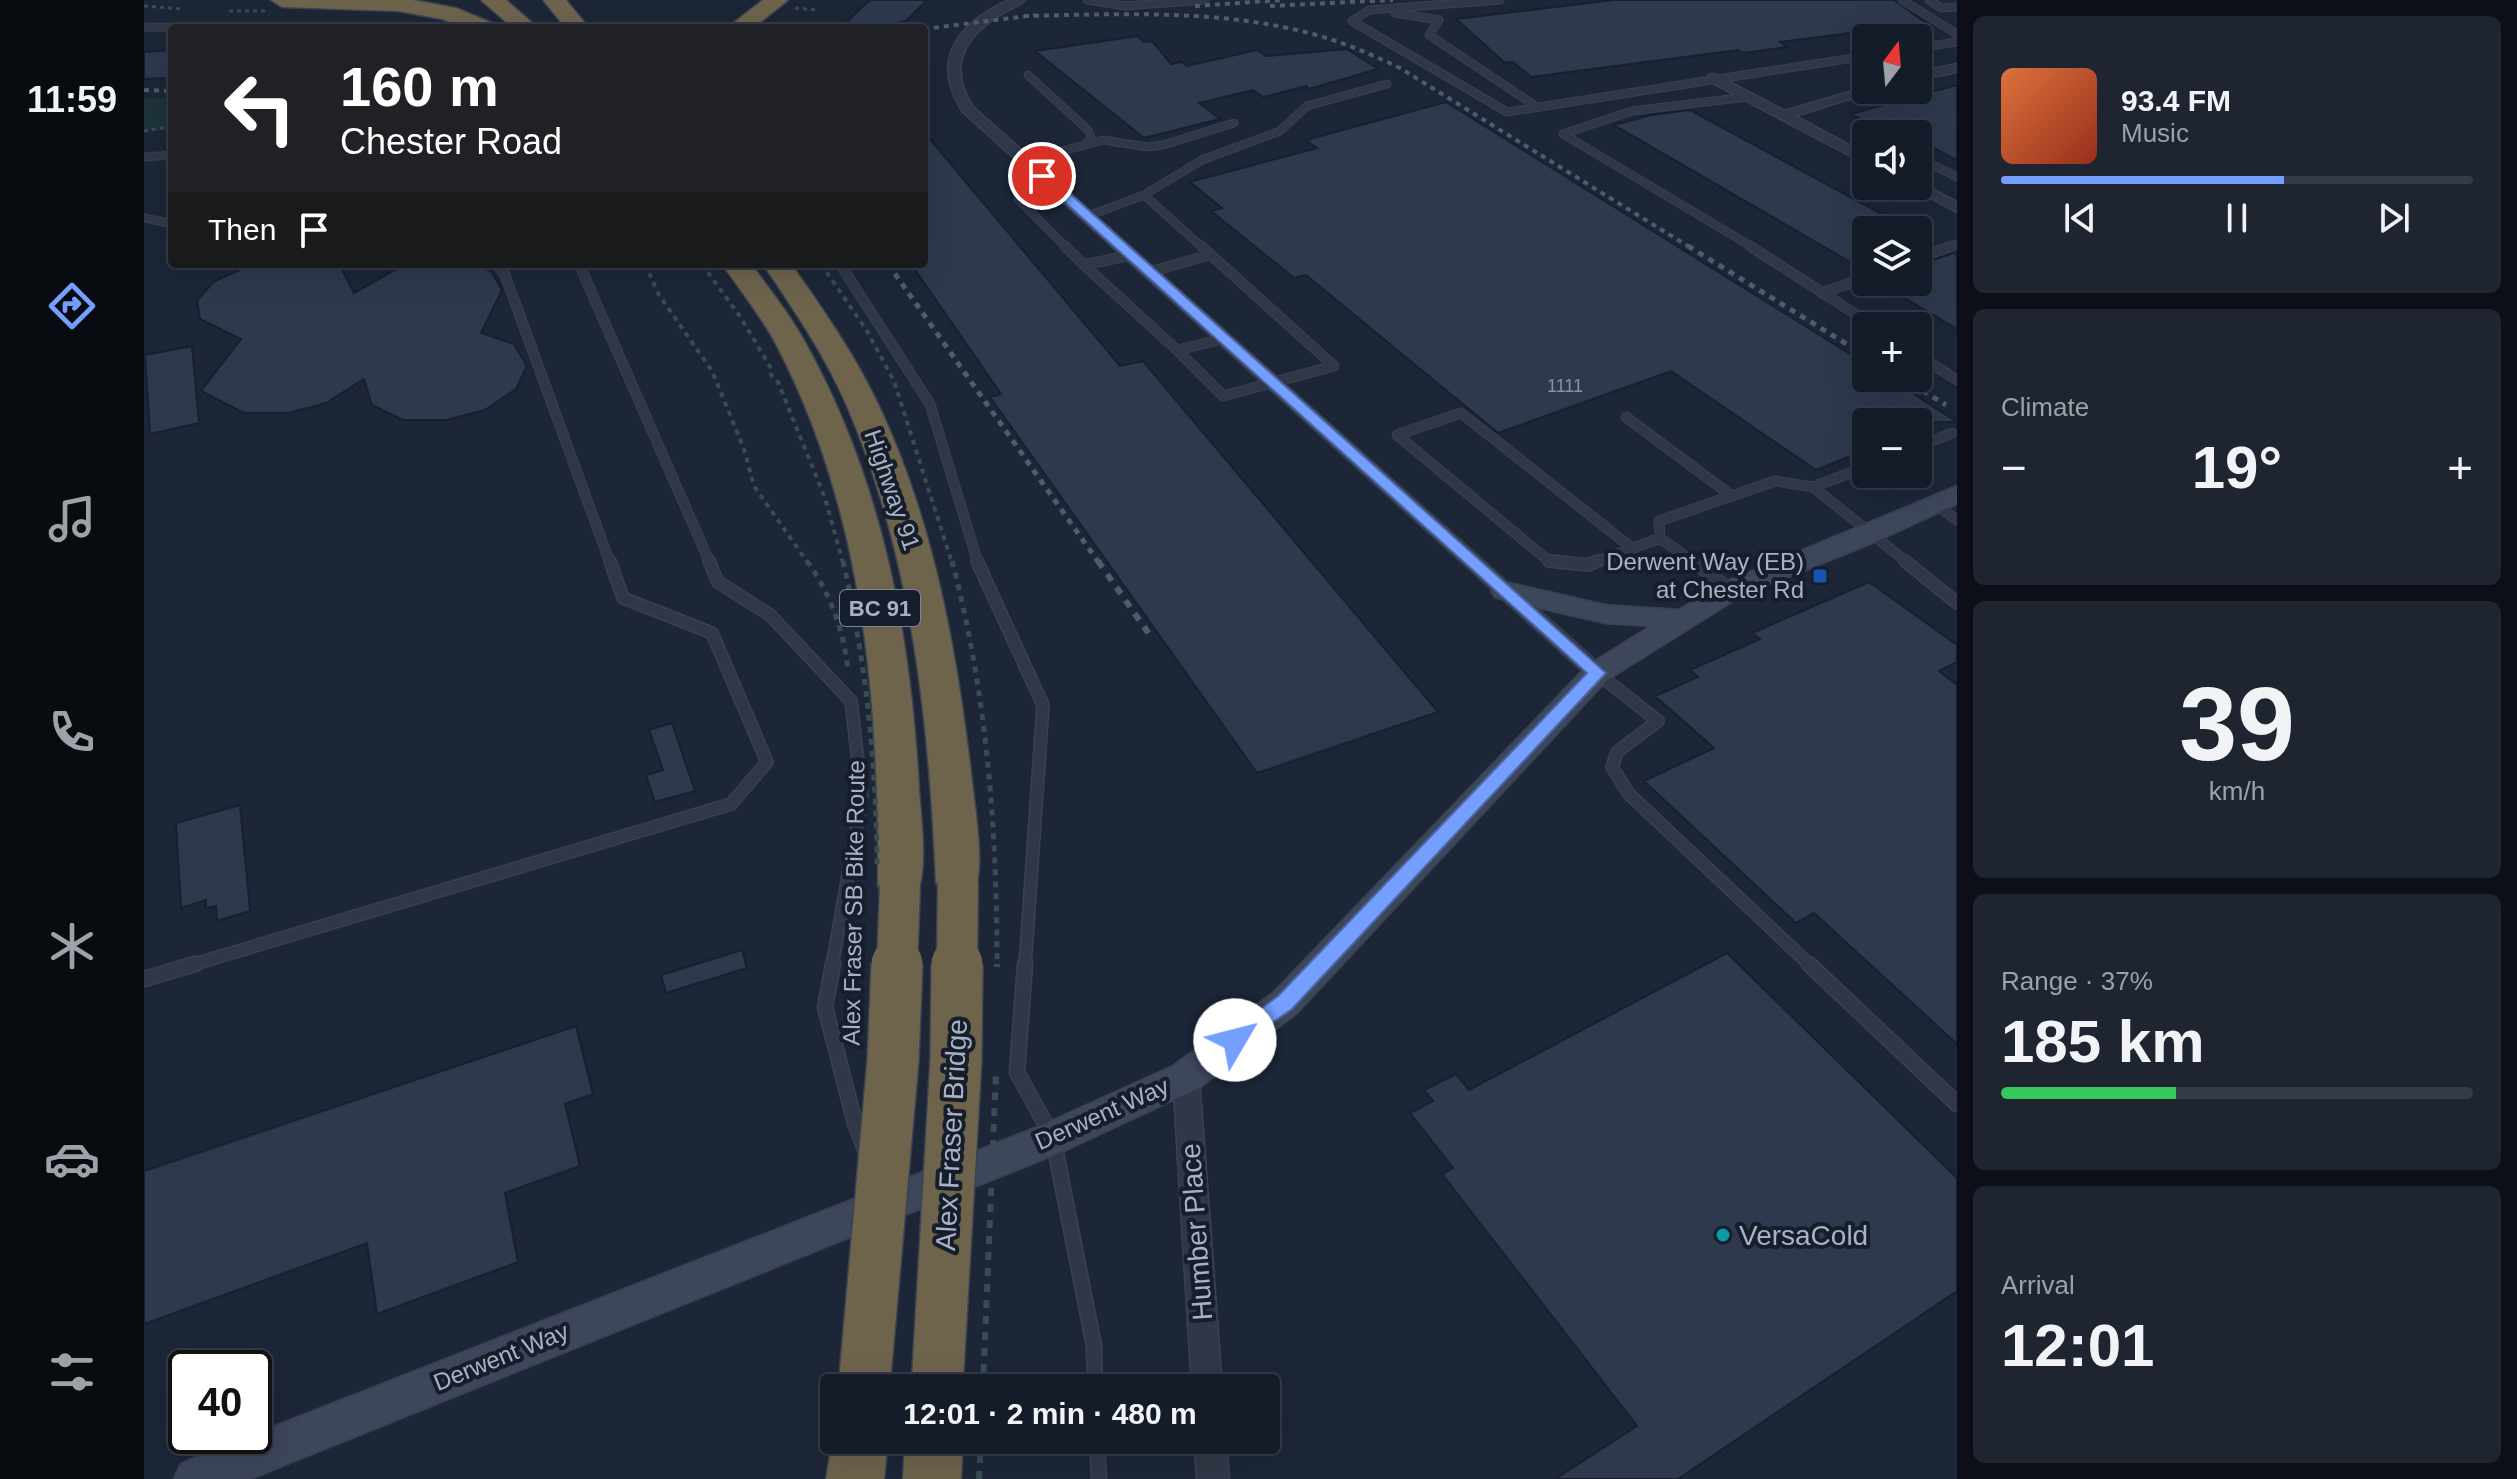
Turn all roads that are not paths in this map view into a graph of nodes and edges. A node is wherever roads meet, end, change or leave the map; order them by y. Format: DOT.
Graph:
graph roads {
  1 [pos="282,0"];
  2 [pos="377,0"];
  3 [pos="492,0"];
  4 [pos="520,0"];
  5 [pos="554,0"];
  6 [pos="1019,0"];
  7 [pos="1088,0"];
  8 [pos="1205,0"];
  9 [pos="1500,0"];
  10 [pos="1902,0"];
  11 [pos="1929,0"];
  12 [pos="401,4"];
  13 [pos="784,4"];
  14 [pos="1433,7"];
  15 [pos="1957,7"];
  16 [pos="1383,9"];
  17 [pos="1439,20"];
  18 [pos="474,24"];
  19 [pos="522,24"];
  20 [pos="540,24"];
  21 [pos="575,24"];
  22 [pos="746,24"];
  23 [pos="144,27"];
  24 [pos="168,27"];
  25 [pos="1957,34"];
  26 [pos="1954,44"];
  27 [pos="1932,46"];
  28 [pos="1852,58"];
  29 [pos="1957,68"];
  30 [pos="1932,73"];
  31 [pos="1028,75"];
  32 [pos="1714,78"];
  33 [pos="1387,84"];
  34 [pos="1852,95"];
  35 [pos="1747,97"];
  36 [pos="1537,107"];
  37 [pos="1782,116"];
  38 [pos="1234,123"];
  39 [pos="1087,143"];
  40 [pos="1852,153"];
  41 [pos="168,155"];
  42 [pos="144,157"];
  43 [pos="1026,161"];
  44 [pos="1932,166"];
  45 [pos="1957,177"];
  46 [pos="1059,190"];
  47 [pos="1144,195"];
  48 [pos="1932,195"];
  49 [pos="1957,208"];
  50 [pos="1088,216"];
  51 [pos="144,218"];
  52 [pos="168,223"];
  53 [pos="1957,244"];
  54 [pos="1932,253"];
  55 [pos="1131,255"];
  56 [pos="1209,255"];
  57 [pos="1084,265"];
  58 [pos="500,268"];
  59 [pos="581,268"];
  60 [pos="722,268"];
  61 [pos="739,268"];
  62 [pos="780,268"];
  63 [pos="805,268"];
  64 [pos="843,268"];
  65 [pos="1150,272"];
  66 [pos="1852,282"];
  67 [pos="1822,293"];
  68 [pos="1852,312"];
  69 [pos="826,335"];
  70 [pos="1224,339"];
  71 [pos="790,343"];
  72 [pos="1177,350"];
  73 [pos="1932,364"];
  74 [pos="1957,380"];
  75 [pos="1274,383"];
  76 [pos="1626,417"];
  77 [pos="1952,433"];
  78 [pos="1932,441"];
  79 [pos="1852,472"];
  80 [pos="1813,487"];
  81 [pos="1732,496"];
  82 [pos="1950,506"];
  83 [pos="1868,535"];
  84 [pos="1660,538"];
  85 [pos="1632,548"];
  86 [pos="1731,590"];
  87 [pos="1505,591"];
  88 [pos="1957,603"];
  89 [pos="1680,619"];
  90 [pos="1597,673"];
  91 [pos="958,883"];
  92 [pos="144,979"];
  93 [pos="1186,1077"];
  94 [pos="1957,1104"];
  95 [pos="1053,1138"];
  96 [pos="880,1207"];
  97 [pos="865,1374"];
  98 [pos="938,1374"];
  99 [pos="1095,1374"];
  100 [pos="1206,1374"];
  101 [pos="858,1454"];
  102 [pos="933,1454"];
  103 [pos="1098,1454"];
  104 [pos="1211,1454"];
  105 [pos="196,1479"];
  106 [pos="855,1479"];
  107 [pos="932,1479"];
  108 [pos="1099,1479"];
  109 [pos="1213,1479"];
  1 -- 12 [label="highway"];
  2 -- 12 [label="highway"];
  3 -- 19 [label="highway"];
  4 -- 20 [label="highway"];
  5 -- 21 [label="highway"];
  6 -- 43 [label="street"];
  7 -- 8 [label="lane"];
  9 -- 14 [label="lane"];
  10 -- 25 [label="lane"];
  11 -- 15 [label="lane"];
  12 -- 18 [label="highway"];
  13 -- 22 [label="highway"];
  14 -- 16 [label="lane"];
  14 -- 17 [label="lane"];
  16 -- 17 [label="lane"];
  16 -- 36 [label="lane"];
  17 -- 36 [label="lane"];
  23 -- 24 [label="lane"];
  26 -- 27 [label="lane"];
  28 -- 32 [label="lane"];
  29 -- 30 [label="street"];
  31 -- 39 [label="lane"];
  32 -- 35 [label="street"];
  32 -- 36 [label="lane"];
  33 -- 47 [label="lane"];
  34 -- 37 [label="street"];
  35 -- 37 [label="street"];
  35 -- 67 [label="lane"];
  37 -- 40 [label="street"];
  38 -- 39 [label="lane"];
  39 -- 43 [label="lane"];
  41 -- 42 [label="lane"];
  43 -- 46 [label="street"];
  44 -- 45 [label="lane"];
  46 -- 50 [label="street"];
  46 -- 57 [label="lane"];
  47 -- 50 [label="lane"];
  47 -- 56 [label="lane"];
  48 -- 49 [label="street"];
  50 -- 55 [label="street"];
  51 -- 52 [label="lane"];
  53 -- 54 [label="lane"];
  55 -- 57 [label="lane"];
  55 -- 65 [label="street"];
  56 -- 65 [label="lane"];
  56 -- 75 [label="lane"];
  57 -- 72 [label="lane"];
  58 -- 92 [label="lane"];
  59 -- 96 [label="lane"];
  60 -- 71 [label="highway"];
  61 -- 71 [label="highway, BC 91"];
  62 -- 69 [label="highway, Highway 91 / BC 91"];
  63 -- 69 [label="highway"];
  64 -- 95 [label="lane"];
  65 -- 70 [label="street"];
  66 -- 67 [label="lane"];
  67 -- 68 [label="lane"];
  69 -- 91 [label="highway, Highway 91 / BC 91"];
  70 -- 72 [label="lane"];
  70 -- 75 [label="street"];
  71 -- 97 [label="highway, Highway 91 / BC 91, bridge"];
  72 -- 75 [label="lane"];
  73 -- 74 [label="lane"];
  75 -- 87 [label="street"];
  76 -- 81 [label="lane"];
  77 -- 78 [label="lane"];
  79 -- 80 [label="lane"];
  80 -- 81 [label="lane"];
  80 -- 83 [label="lane"];
  81 -- 84 [label="lane"];
  82 -- 83 [label="street, Derwent Way"];
  83 -- 86 [label="street, Derwent Way"];
  83 -- 88 [label="lane"];
  84 -- 85 [label="lane"];
  84 -- 86 [label="lane"];
  85 -- 85 [label="lane"];
  86 -- 89 [label="street, Derwent Way"];
  87 -- 89 [label="street"];
  87 -- 90 [label="street"];
  89 -- 90 [label="street, Derwent Way"];
  90 -- 93 [label="street, Derwent Way"];
  90 -- 94 [label="lane"];
  91 -- 98 [label="highway, Alex Fraser Bridge / BC 91, bridge"];
  93 -- 95 [label="street, Derwent Way"];
  93 -- 100 [label="street, Humber Place"];
  95 -- 96 [label="street, Derwent Way"];
  95 -- 99 [label="lane"];
  96 -- 105 [label="street, Derwent Way"];
  101 -- 106 [label="highway"];
  102 -- 107 [label="highway"];
  103 -- 108 [label="lane"];
  104 -- 109 [label="street"];
}
